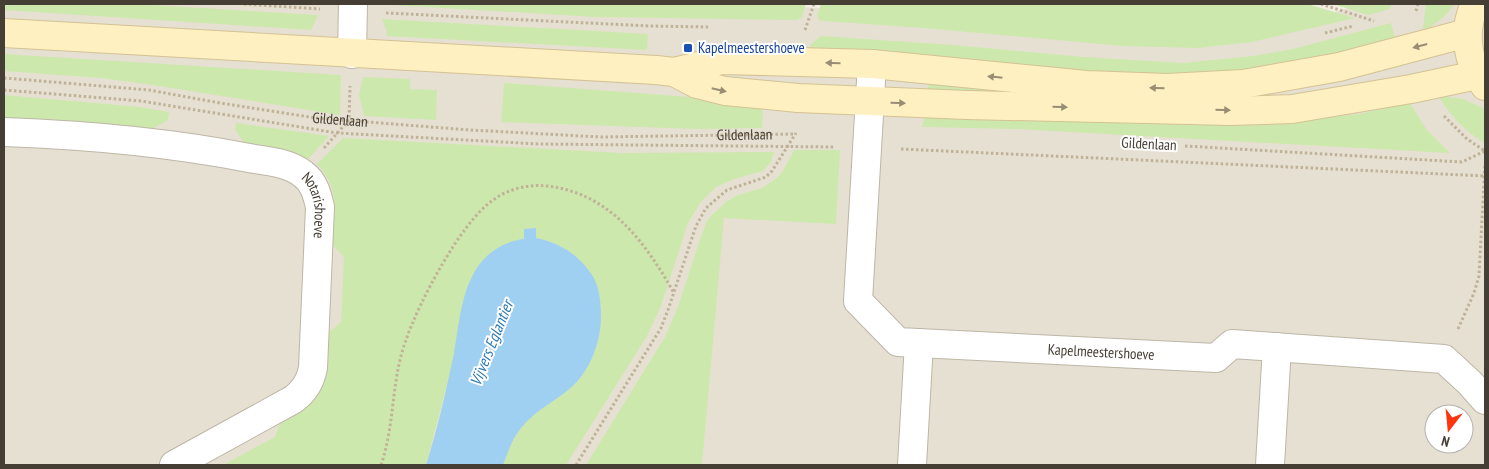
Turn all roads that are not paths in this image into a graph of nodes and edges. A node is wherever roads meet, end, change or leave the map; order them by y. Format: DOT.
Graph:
graph roads {
  1 [pos="353,4"];
  2 [pos="1474,4"];
  3 [pos="4,33"];
  4 [pos="1467,34"];
  5 [pos="352,54"];
  6 [pos="872,64"];
  7 [pos="674,72"];
  8 [pos="1481,80"];
  9 [pos="870,102"];
  10 [pos="4,132"];
  11 [pos="919,343"];
  12 [pos="1277,347"];
  13 [pos="1485,400"];
  14 [pos="174,465"];
  15 [pos="912,465"];
  16 [pos="1270,465"];
  1 -- 5 [label="street"];
  2 -- 4 [label="street"];
  3 -- 5 [label="street"];
  4 -- 6 [label="street, one-way"];
  4 -- 8 [label="street"];
  5 -- 7 [label="street"];
  6 -- 7 [label="street, one-way"];
  6 -- 9 [label="street, Kapelmeestershoeve"];
  7 -- 9 [label="street, one-way"];
  9 -- 8 [label="street, one-way"];
  9 -- 11 [label="street, Kapelmeestershoeve"];
  10 -- 14 [label="street, Notarishoeve"];
  11 -- 12 [label="street, Kapelmeestershoeve"];
  11 -- 15 [label="street"];
  12 -- 13 [label="street, Kapelmeestershoeve"];
  12 -- 16 [label="street"];
}
